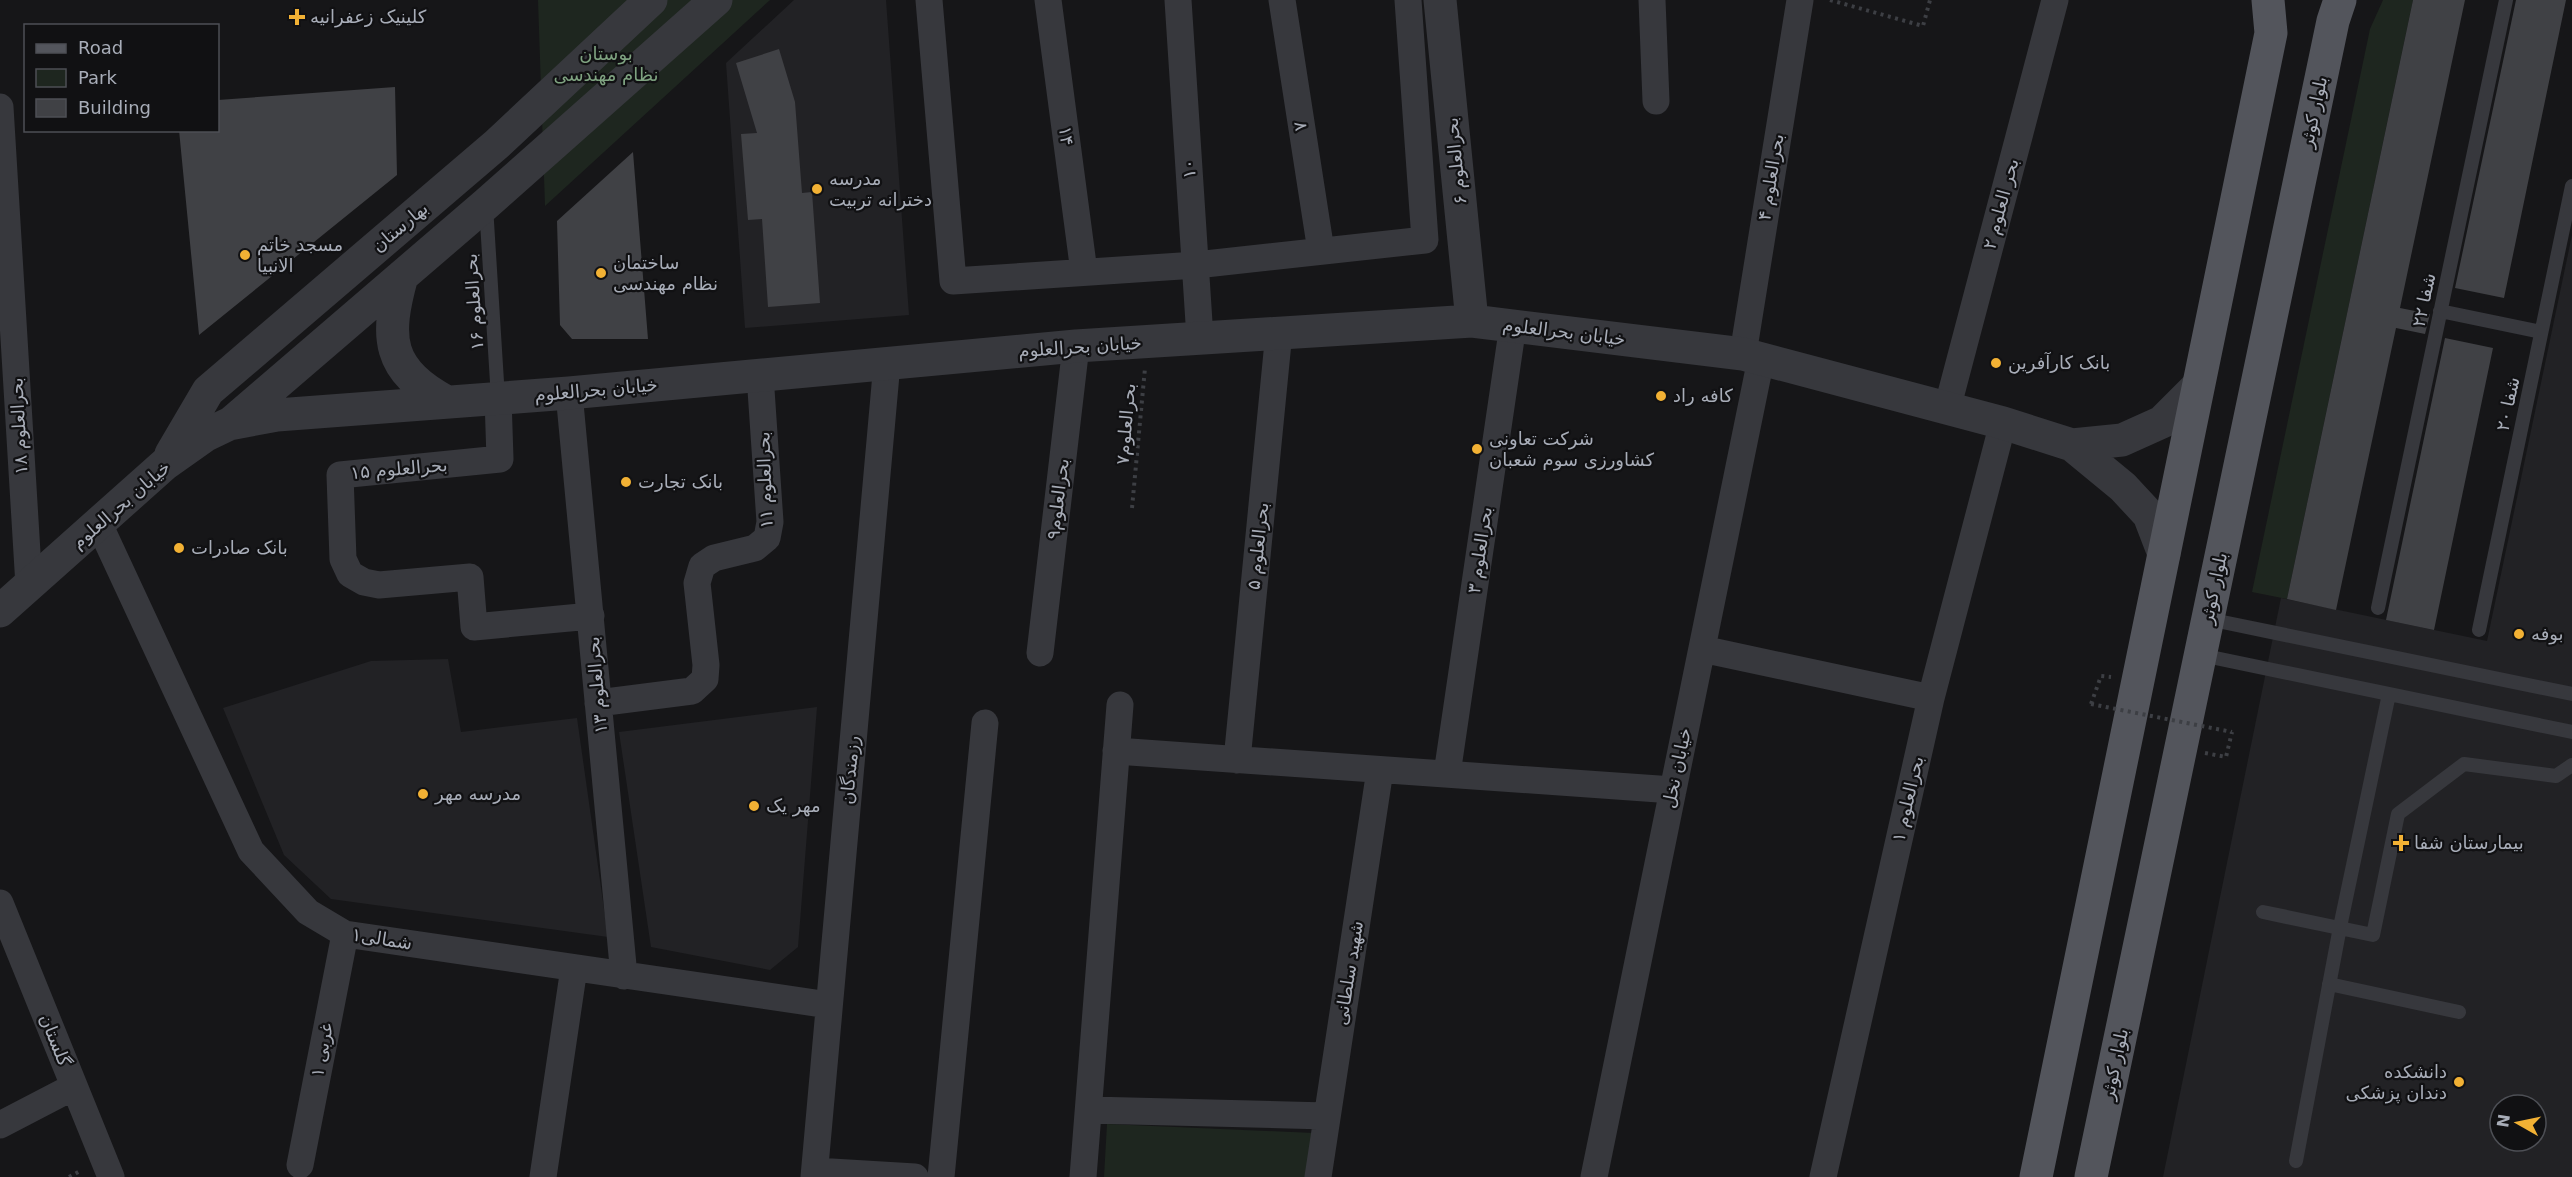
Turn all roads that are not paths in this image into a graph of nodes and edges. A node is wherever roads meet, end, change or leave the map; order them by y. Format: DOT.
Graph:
graph roads {
  1 [pos="618,0"];
  2 [pos="651,0"];
  3 [pos="716,0"];
  4 [pos="929,0"];
  5 [pos="1048,0"];
  6 [pos="1178,0"];
  7 [pos="1282,0"];
  8 [pos="1408,0"];
  9 [pos="1440,0"];
  10 [pos="1652,0"];
  11 [pos="1800,0"];
  12 [pos="2055,0"];
  13 [pos="2268,0"];
  14 [pos="2506,0"];
  15 [pos="2339,7"];
  16 [pos="600,45"];
  17 [pos="1656,101"];
  18 [pos="0,107"];
  19 [pos="497,144"];
  20 [pos="526,168"];
  21 [pos="2572,186"];
  22 [pos="486,204"];
  23 [pos="4,230"];
  24 [pos="1321,251"];
  25 [pos="1196,265"];
  26 [pos="1084,272"];
  27 [pos="402,276"];
  28 [pos="2440,311"];
  29 [pos="1472,321"];
  30 [pos="1513,325"];
  31 [pos="1279,332"];
  32 [pos="2541,332"];
  33 [pos="1200,339"];
  34 [pos="1076,346"];
  35 [pos="1752,357"];
  36 [pos="887,363"];
  37 [pos="760,375"];
  38 [pos="2198,387"];
  39 [pos="569,393"];
  40 [pos="498,398"];
  41 [pos="447,402"];
  42 [pos="1947,409"];
  43 [pos="2003,423"];
  44 [pos="230,424"];
  45 [pos="2072,445"];
  46 [pos="165,464"];
  47 [pos="99,524"];
  48 [pos="2164,554"];
  49 [pos="29,586"];
  50 [pos="2378,608"];
  51 [pos="0,611"];
  52 [pos="591,616"];
  53 [pos="2208,619"];
  54 [pos="2479,630"];
  55 [pos="1702,649"];
  56 [pos="1041,653"];
  57 [pos="2201,656"];
  58 [pos="2389,694"];
  59 [pos="2572,694"];
  60 [pos="1931,698"];
  61 [pos="598,703"];
  62 [pos="1120,705"];
  63 [pos="985,723"];
  64 [pos="2572,732"];
  65 [pos="1116,752"];
  66 [pos="1237,760"];
  67 [pos="2572,765"];
  68 [pos="1380,770"];
  69 [pos="1448,774"];
  70 [pos="1673,790"];
  71 [pos="0,903"];
  72 [pos="2263,912"];
  73 [pos="2340,927"];
  74 [pos="345,934"];
  75 [pos="574,968"];
  76 [pos="624,976"];
  77 [pos="2329,984"];
  78 [pos="830,1005"];
  79 [pos="2459,1012"];
  80 [pos="74,1087"];
  81 [pos="1089,1110"];
  82 [pos="1328,1116"];
  83 [pos="0,1125"];
  84 [pos="2296,1161"];
  85 [pos="300,1165"];
  86 [pos="814,1174"];
  87 [pos="111,1177"];
  88 [pos="543,1177"];
  89 [pos="915,1177"];
  90 [pos="941,1177"];
  91 [pos="1083,1177"];
  92 [pos="1318,1177"];
  93 [pos="1594,1177"];
  94 [pos="1823,1177"];
  95 [pos="2036,1177"];
  96 [pos="2091,1177"];
  1 -- 16 [label="street"];
  2 -- 16 [label="street, بهارستان"];
  3 -- 20 [label="street"];
  4 -- 26 [label="street"];
  5 -- 26 [label="street, ۱۴"];
  6 -- 25 [label="street, ۱۰"];
  7 -- 24 [label="street, ۸"];
  8 -- 24 [label="street"];
  9 -- 29 [label="street, بحرالعلوم ۶"];
  10 -- 17 [label="street"];
  11 -- 35 [label="street, بحرالعلوم ۴"];
  12 -- 42 [label="street, بحر العلوم ۲"];
  13 -- 38 [label="main road"];
  14 -- 28 [label="lane, شفا ۲۲"];
  15 -- 53 [label="main road, بلوار کوثر"];
  16 -- 19 [label="street, بهارستان"];
  18 -- 23 [label="street, بحرالعلوم ۱۸"];
  19 -- 20 [label="street"];
  19 -- 46 [label="street, بهارستان"];
  20 -- 22 [label="street"];
  21 -- 32 [label="lane, شفا ۲۰"];
  22 -- 27 [label="street"];
  22 -- 40 [label="lane, بحرالعلوم ۱۶"];
  23 -- 49 [label="street, بحرالعلوم ۱۸"];
  24 -- 25 [label="street"];
  25 -- 26 [label="street"];
  25 -- 33 [label="street, ۱۰"];
  27 -- 41 [label="street"];
  27 -- 44 [label="street"];
  28 -- 32 [label="lane"];
  28 -- 50 [label="lane, شفا ۲۲"];
  29 -- 30 [label="street, خیابان بحرالعلوم"];
  29 -- 31 [label="street, خیابان بحرالعلوم"];
  30 -- 35 [label="street, خیابان بحرالعلوم"];
  30 -- 69 [label="street, بحرالعلوم ۳"];
  31 -- 33 [label="street, خیابان بحرالعلوم"];
  31 -- 66 [label="street, بحرالعلوم ۵"];
  32 -- 54 [label="lane, شفا ۲۰"];
  33 -- 34 [label="street, خیابان بحرالعلوم"];
  34 -- 36 [label="street, خیابان بحرالعلوم"];
  34 -- 56 [label="street, بحرالعلوم۹"];
  35 -- 42 [label="street, خیابان بحرالعلوم"];
  35 -- 55 [label="street, خیابان نخل"];
  36 -- 37 [label="street, خیابان بحرالعلوم"];
  36 -- 78 [label="street, رزمندگان"];
  37 -- 39 [label="street, خیابان بحرالعلوم"];
  37 -- 61 [label="street, بحرالعلوم ۱۱"];
  38 -- 45 [label="street, خیابان بحرالعلوم"];
  38 -- 48 [label="main road"];
  39 -- 40 [label="street, خیابان بحرالعلوم"];
  39 -- 52 [label="street, بحرالعلوم ۱۳"];
  40 -- 41 [label="street, خیابان بحرالعلوم"];
  40 -- 52 [label="street, بحرالعلوم ۱۵"];
  41 -- 44 [label="street, خیابان بحرالعلوم"];
  42 -- 43 [label="street, خیابان بحرالعلوم"];
  43 -- 45 [label="street, خیابان بحرالعلوم"];
  43 -- 60 [label="street, بحرالعلوم ۱"];
  44 -- 46 [label="street, خیابان بحرالعلوم"];
  45 -- 48 [label="street"];
  46 -- 47 [label="street, خیابان بحرالعلوم"];
  47 -- 49 [label="street, خیابان بحرالعلوم"];
  47 -- 74 [label="street, شمالی۱"];
  48 -- 95 [label="main road"];
  49 -- 51 [label="street, خیابان بحرالعلوم"];
  52 -- 61 [label="street, بحرالعلوم ۱۳"];
  53 -- 57 [label="main road, بلوار کوثر"];
  53 -- 59 [label="lane"];
  55 -- 60 [label="street"];
  55 -- 70 [label="street, خیابان نخل"];
  57 -- 58 [label="lane"];
  57 -- 96 [label="main road, بلوار کوثر"];
  58 -- 64 [label="lane"];
  58 -- 73 [label="lane"];
  60 -- 94 [label="street, بحرالعلوم ۱"];
  61 -- 76 [label="street, بحرالعلوم ۱۳"];
  62 -- 65 [label="street"];
  63 -- 90 [label="street"];
  65 -- 66 [label="street"];
  65 -- 81 [label="street"];
  66 -- 68 [label="street"];
  67 -- 73 [label="lane"];
  68 -- 69 [label="street"];
  68 -- 82 [label="street, شهید سلطانی"];
  69 -- 70 [label="street"];
  70 -- 93 [label="street, خیابان نخل"];
  71 -- 80 [label="street, گلستان"];
  72 -- 73 [label="lane"];
  73 -- 77 [label="lane"];
  74 -- 75 [label="street, شمالی۱"];
  74 -- 85 [label="street, غربی ۱"];
  75 -- 76 [label="street, شمالی۱"];
  75 -- 88 [label="street"];
  76 -- 78 [label="street, شمالی۱"];
  77 -- 79 [label="lane"];
  77 -- 84 [label="lane"];
  78 -- 86 [label="street, رزمندگان"];
  80 -- 83 [label="street"];
  80 -- 87 [label="street, گلستان"];
  81 -- 82 [label="street"];
  81 -- 91 [label="street"];
  82 -- 92 [label="street, شهید سلطانی"];
  86 -- 89 [label="street"];
}
